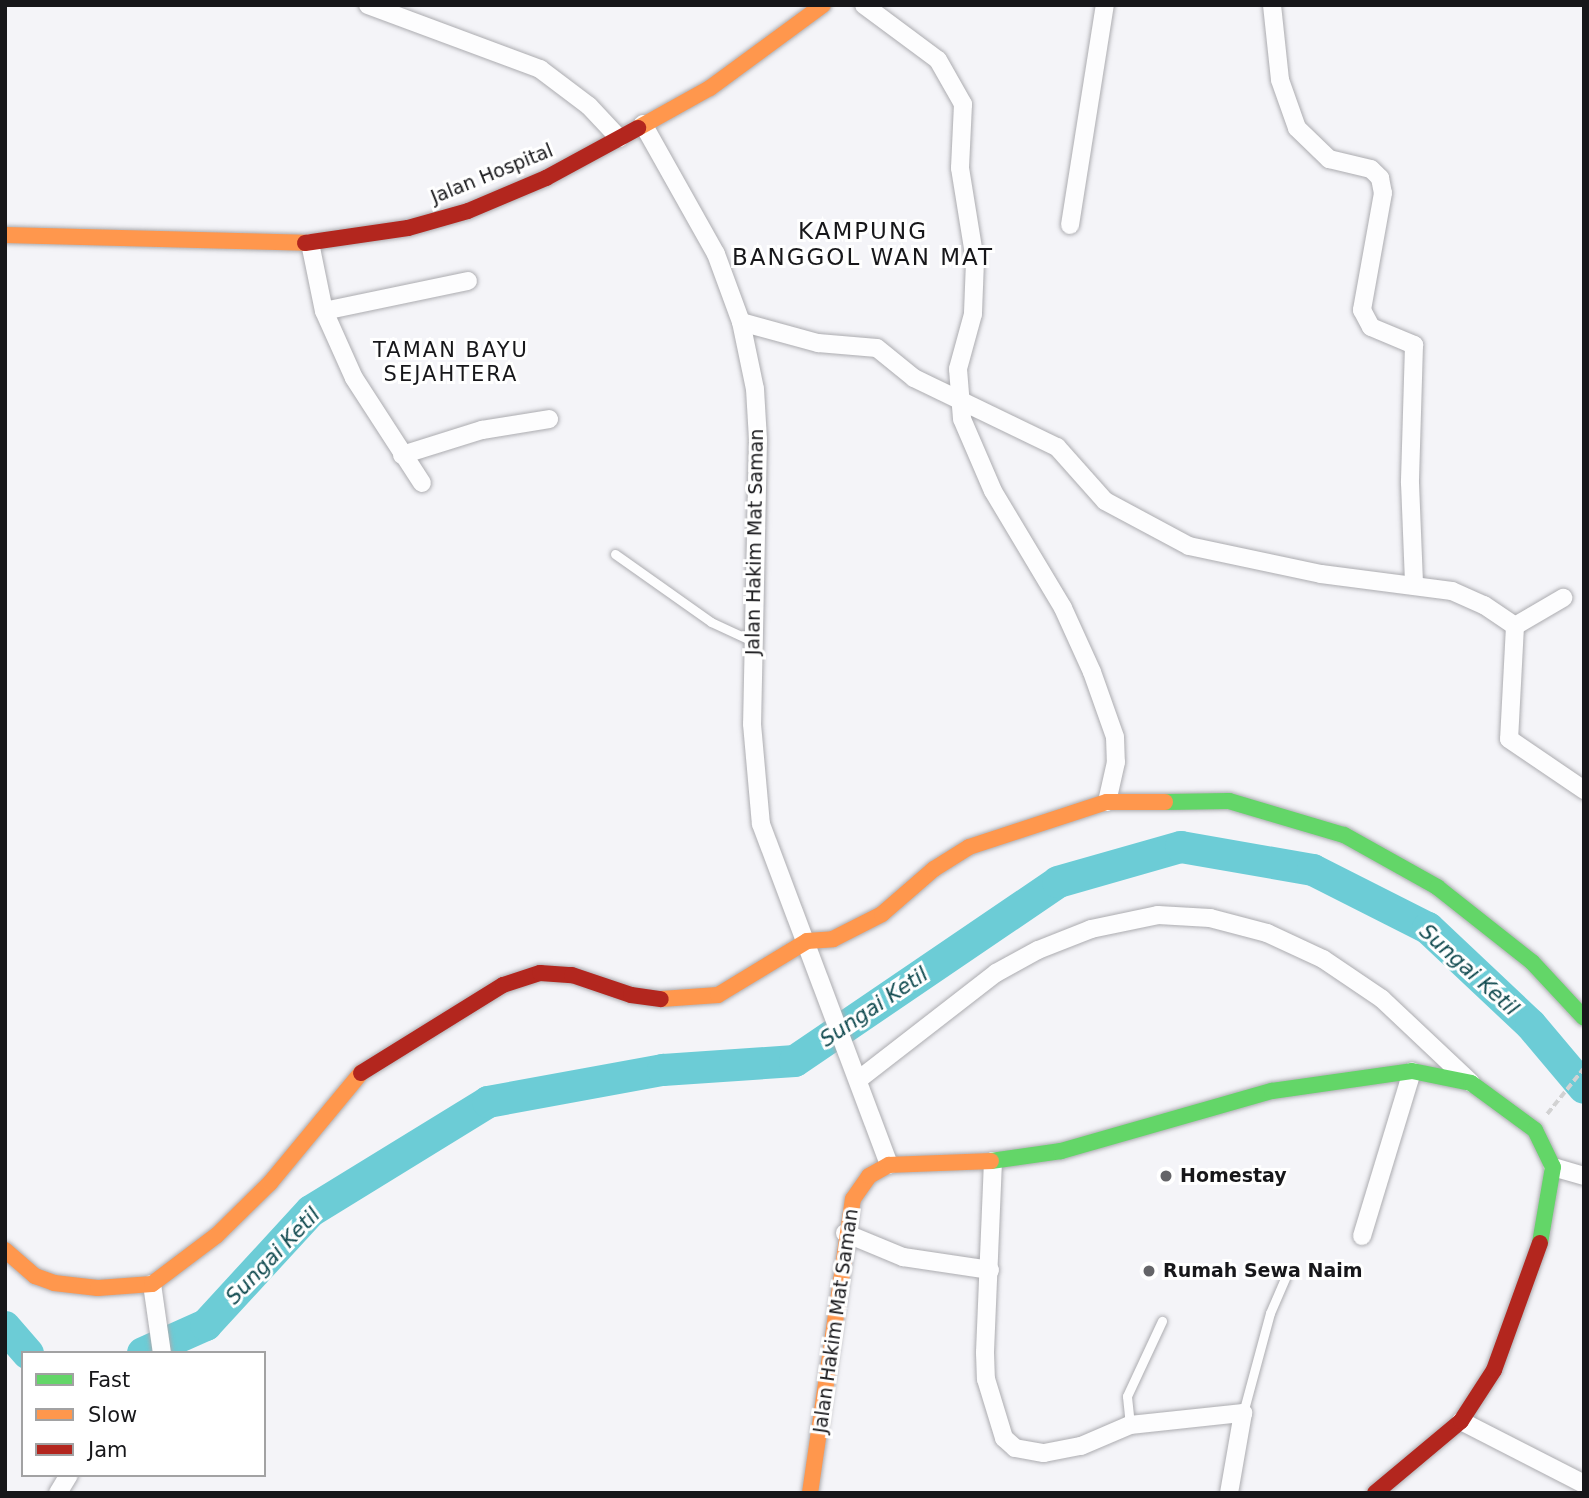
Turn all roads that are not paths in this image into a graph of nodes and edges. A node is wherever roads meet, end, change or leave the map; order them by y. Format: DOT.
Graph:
graph roads {
  1 [pos="368,5"];
  2 [pos="823,5"];
  3 [pos="864,5"];
  4 [pos="1105,5"];
  5 [pos="1272,5"];
  6 [pos="643,124"];
  7 [pos="619,138"];
  8 [pos="1070,225"];
  9 [pos="5,235"];
  10 [pos="310,243"];
  11 [pos="468,281"];
  12 [pos="324,311"];
  13 [pos="741,322"];
  14 [pos="958,398"];
  15 [pos="549,419"];
  16 [pos="402,455"];
  17 [pos="422,484"];
  18 [pos="615,554"];
  19 [pos="1414,583"];
  20 [pos="1563,598"];
  21 [pos="1515,626"];
  22 [pos="754,642"];
  23 [pos="1584,790"];
  24 [pos="1107,802"];
  25 [pos="807,941"];
  26 [pos="1584,1018"];
  27 [pos="1412,1071"];
  28 [pos="858,1080"];
  29 [pos="1471,1083"];
  30 [pos="993,1161"];
  31 [pos="889,1165"];
  32 [pos="1553,1167"];
  33 [pos="1584,1175"];
  34 [pos="845,1233"];
  35 [pos="1362,1236"];
  36 [pos="5,1250"];
  37 [pos="990,1270"];
  38 [pos="1286,1276"];
  39 [pos="152,1284"];
  40 [pos="1162,1321"];
  41 [pos="162,1351"];
  42 [pos="1243,1413"];
  43 [pos="1461,1421"];
  44 [pos="1130,1425"];
  45 [pos="68,1477"];
  46 [pos="1584,1484"];
  47 [pos="58,1493"];
  48 [pos="810,1493"];
  49 [pos="1229,1493"];
  50 [pos="1376,1493"];
  1 -- 7 [label="street"];
  2 -- 6 [label="street, Jalan Hospital"];
  3 -- 14 [label="street"];
  4 -- 8 [label="street"];
  5 -- 19 [label="street"];
  6 -- 7 [label="street, Jalan Hospital"];
  6 -- 13 [label="street, Jalan Hakim Mat Saman"];
  7 -- 10 [label="street, Jalan Hospital"];
  9 -- 10 [label="street, Jalan Hospital"];
  10 -- 12 [label="street"];
  11 -- 12 [label="street"];
  12 -- 16 [label="street"];
  13 -- 14 [label="street"];
  13 -- 22 [label="street, Jalan Hakim Mat Saman"];
  14 -- 19 [label="street"];
  14 -- 24 [label="street"];
  15 -- 16 [label="street"];
  16 -- 17 [label="street"];
  18 -- 22 [label="lane"];
  19 -- 21 [label="street"];
  20 -- 21 [label="street"];
  21 -- 23 [label="street"];
  22 -- 25 [label="street, Jalan Hakim Mat Saman"];
  24 -- 25 [label="street"];
  24 -- 26 [label="street"];
  25 -- 28 [label="street, Jalan Hakim Mat Saman"];
  25 -- 39 [label="street"];
  27 -- 29 [label="street"];
  27 -- 30 [label="street"];
  27 -- 35 [label="street"];
  28 -- 29 [label="street"];
  28 -- 31 [label="street, Jalan Hakim Mat Saman"];
  29 -- 32 [label="street"];
  30 -- 31 [label="street"];
  30 -- 37 [label="street"];
  31 -- 34 [label="street, Jalan Hakim Mat Saman"];
  32 -- 33 [label="street"];
  32 -- 43 [label="street"];
  34 -- 37 [label="street"];
  34 -- 48 [label="street, Jalan Hakim Mat Saman"];
  36 -- 39 [label="street"];
  37 -- 44 [label="street"];
  38 -- 42 [label="lane"];
  39 -- 41 [label="street"];
  40 -- 44 [label="lane"];
  42 -- 44 [label="street"];
  42 -- 49 [label="street"];
  43 -- 46 [label="street"];
  43 -- 50 [label="street"];
  45 -- 47 [label="street"];
}
